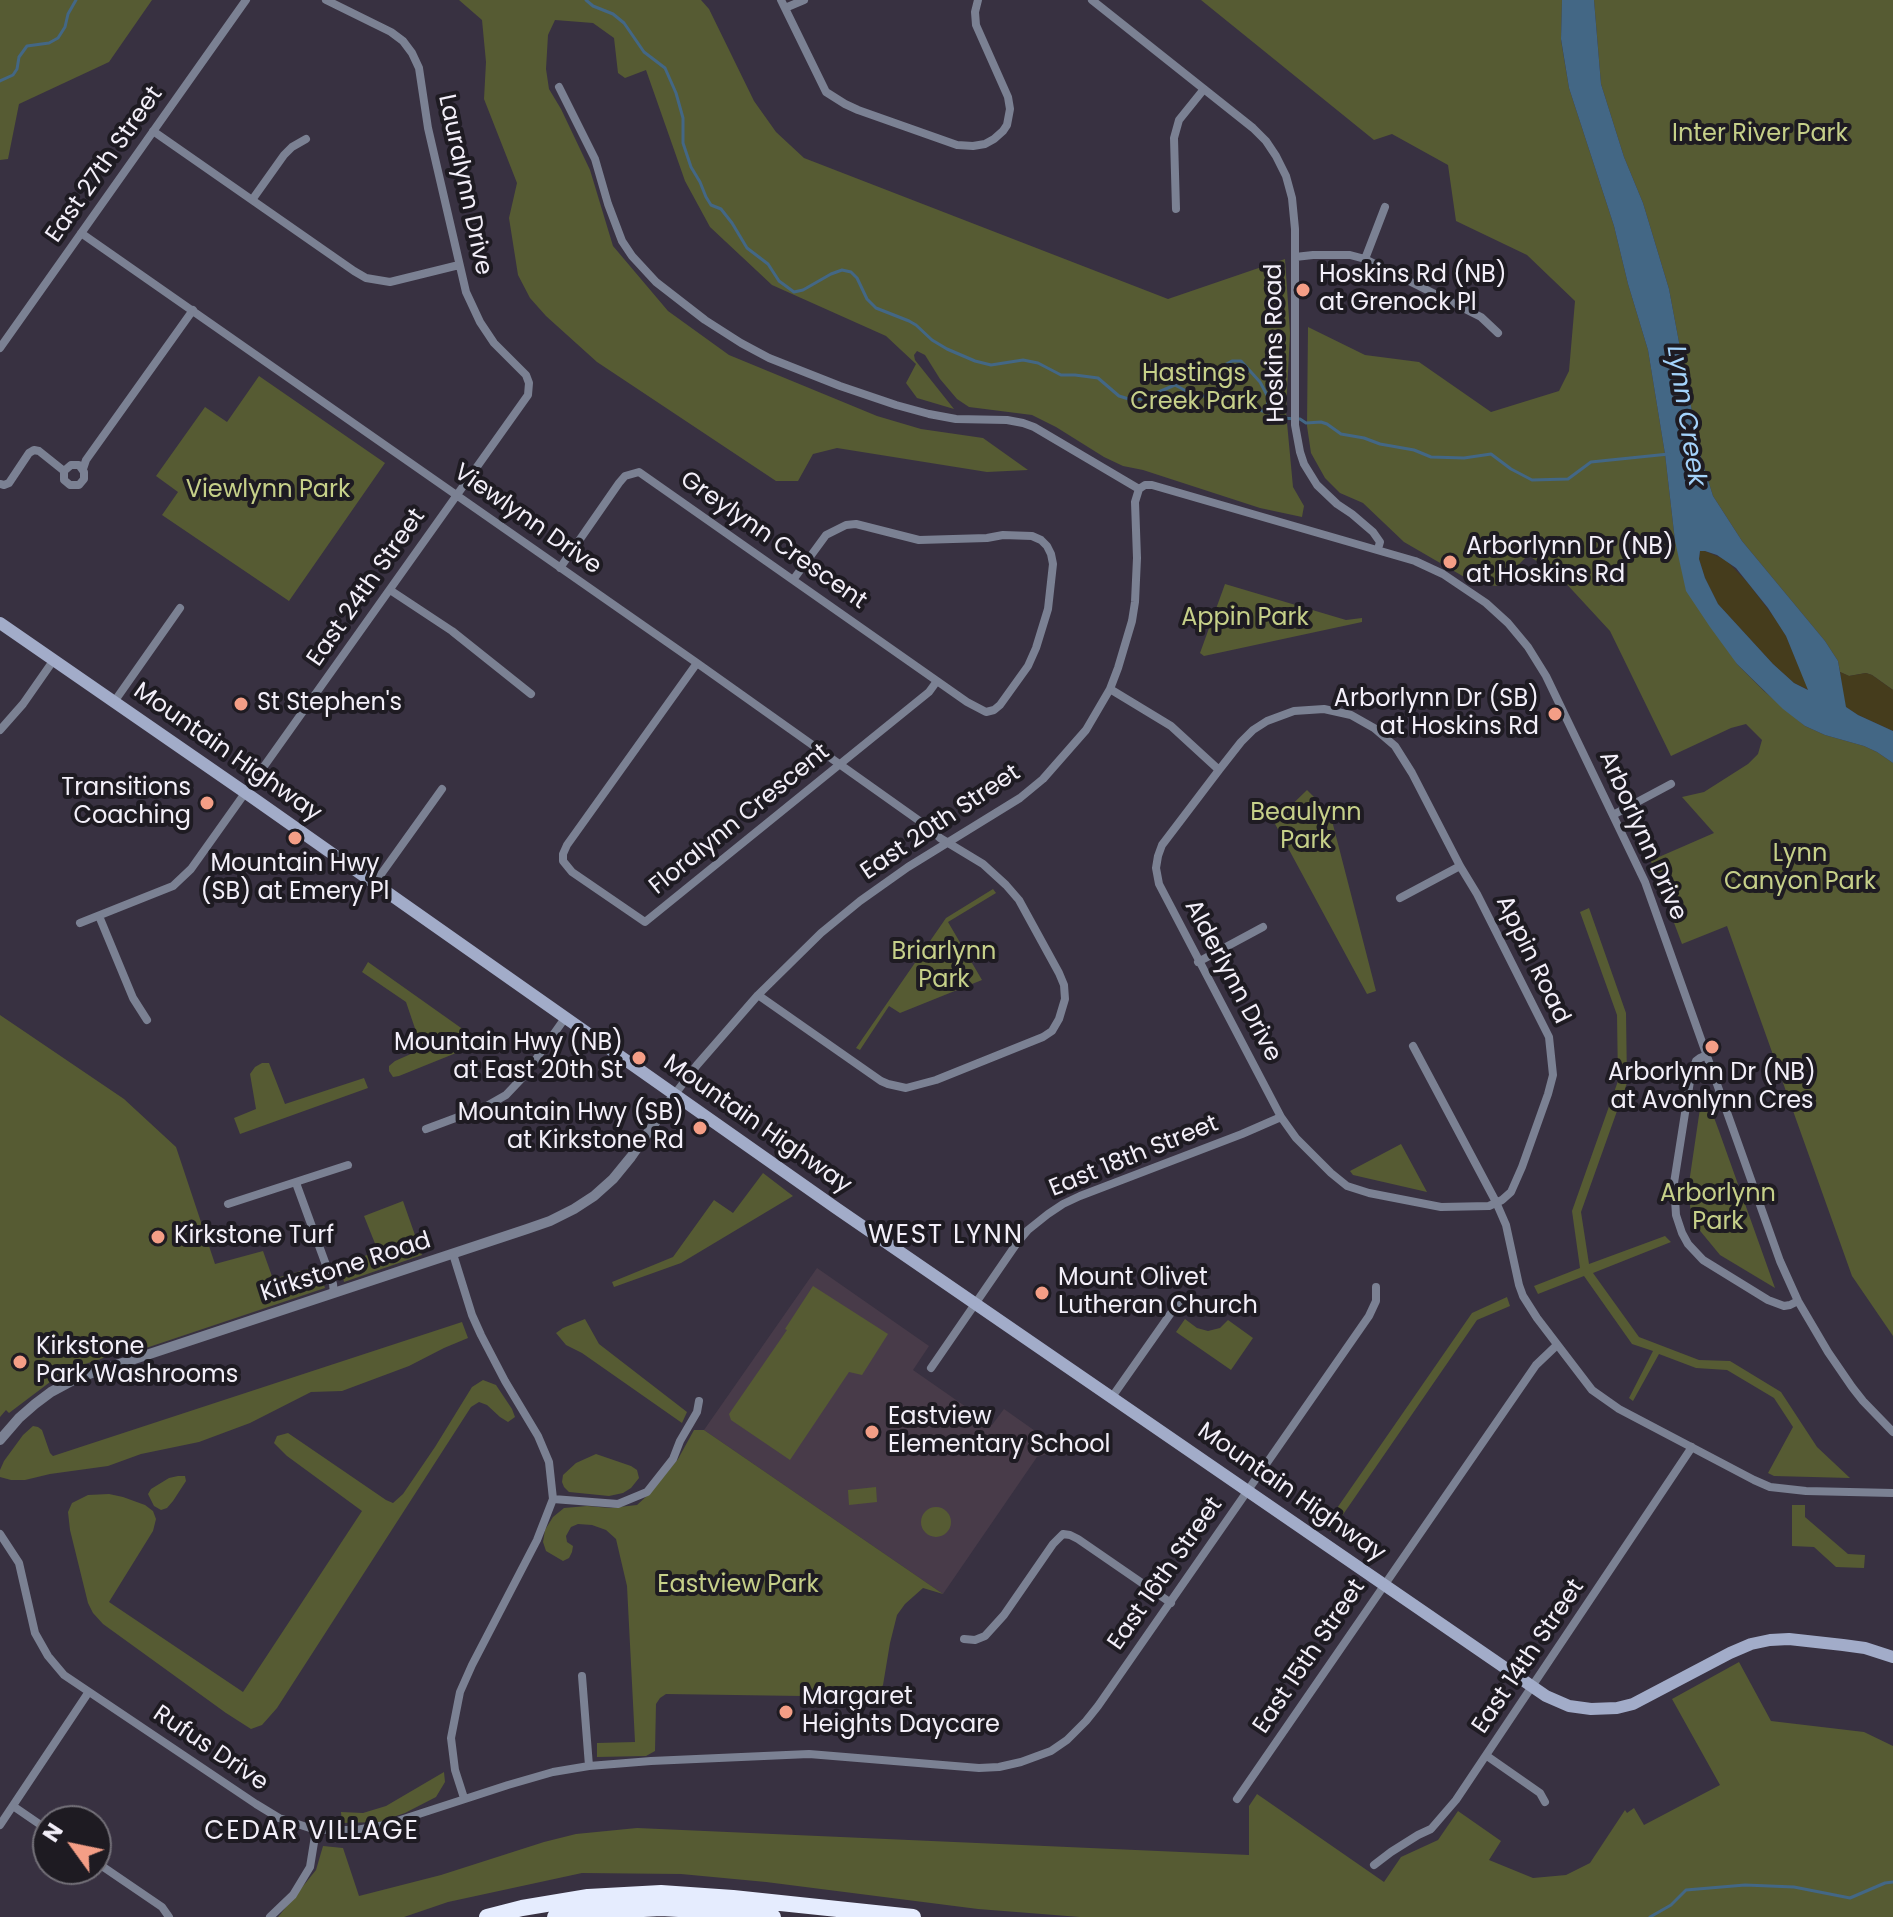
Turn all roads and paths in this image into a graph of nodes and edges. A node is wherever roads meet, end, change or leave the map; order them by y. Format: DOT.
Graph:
graph roads {
  1 [pos="326,0"];
  2 [pos="804,0"];
  3 [pos="978,0"];
  4 [pos="1092,0"];
  5 [pos="244,2"];
  6 [pos="783,4"];
  7 [pos="559,87"];
  8 [pos="1204,89"];
  9 [pos="153,131"];
  10 [pos="306,139"];
  11 [pos="252,200"];
  12 [pos="1385,207"];
  13 [pos="1176,209"];
  14 [pos="81,233"];
  15 [pos="1295,257"];
  16 [pos="1365,259"];
  17 [pos="459,265"];
  18 [pos="193,310"];
  19 [pos="1498,333"];
  20 [pos="0,348"];
  21 [pos="522,406"];
  22 [pos="83,469"];
  23 [pos="64,471"];
  24 [pos="0,484"];
  25 [pos="1139,489"];
  26 [pos="458,495"];
  27 [pos="1378,549"];
  28 [pos="560,568"];
  29 [pos="793,580"];
  30 [pos="390,590"];
  31 [pos="180,608"];
  32 [pos="0,623"];
  33 [pos="53,661"];
  34 [pos="697,663"];
  35 [pos="937,681"];
  36 [pos="1110,689"];
  37 [pos="531,694"];
  38 [pos="114,702"];
  39 [pos="0,730"];
  40 [pos="839,764"];
  41 [pos="1219,770"];
  42 [pos="1671,784"];
  43 [pos="442,789"];
  44 [pos="246,793"];
  45 [pos="1613,815"];
  46 [pos="947,842"];
  47 [pos="1460,866"];
  48 [pos="374,884"];
  49 [pos="1400,898"];
  50 [pos="99,916"];
  51 [pos="80,923"];
  52 [pos="1263,927"];
  53 [pos="1198,962"];
  54 [pos="758,995"];
  55 [pos="565,1018"];
  56 [pos="147,1020"];
  57 [pos="1413,1046"];
  58 [pos="1707,1055"];
  59 [pos="675,1094"];
  60 [pos="1281,1117"];
  61 [pos="426,1129"];
  62 [pos="348,1165"];
  63 [pos="296,1183"];
  64 [pos="1496,1202"];
  65 [pos="228,1204"];
  66 [pos="453,1254"];
  67 [pos="1376,1287"];
  68 [pos="334,1293"];
  69 [pos="1798,1301"];
  70 [pos="977,1303"];
  71 [pos="1210,1310"];
  72 [pos="1557,1345"];
  73 [pos="931,1368"];
  74 [pos="1112,1397"];
  75 [pos="699,1401"];
  76 [pos="1893,1432"];
  77 [pos="0,1440"];
  78 [pos="1692,1447"];
  79 [pos="1248,1490"];
  80 [pos="1893,1493"];
  81 [pos="553,1499"];
  82 [pos="0,1534"];
  83 [pos="1383,1585"];
  84 [pos="1171,1603"];
  85 [pos="964,1639"];
  86 [pos="1893,1657"];
  87 [pos="582,1676"];
  88 [pos="1533,1688"];
  89 [pos="88,1693"];
  90 [pos="1086,1721"];
  91 [pos="1487,1756"];
  92 [pos="589,1766"];
  93 [pos="464,1798"];
  94 [pos="1237,1799"];
  95 [pos="1545,1802"];
  96 [pos="13,1806"];
  97 [pos="32,1819"];
  98 [pos="0,1825"];
  99 [pos="316,1830"];
  100 [pos="1374,1865"];
  101 [pos="112,1873"];
  102 [pos="169,1917"];
  103 [pos="270,1917"];
  104 [pos="487,1917"];
  105 [pos="555,1917"];
  106 [pos="773,1917"];
  107 [pos="913,1917"];
  1 -- 17 [label="street, Lauralynn Drive"];
  2 -- 6 [label="street"];
  3 -- 6 [label="street"];
  4 -- 8 [label="street, Hoskins Road"];
  5 -- 9 [label="street, East 27th Street"];
  7 -- 25 [label="street"];
  8 -- 13 [label="street"];
  8 -- 15 [label="street, Hoskins Road"];
  9 -- 11 [label="street"];
  9 -- 14 [label="street, East 27th Street"];
  10 -- 11 [label="street"];
  11 -- 17 [label="street"];
  12 -- 16 [label="street"];
  14 -- 18 [label="street, Viewlynn Drive"];
  14 -- 20 [label="street, East 27th Street"];
  15 -- 16 [label="street"];
  15 -- 27 [label="street, Hoskins Road"];
  16 -- 19 [label="street"];
  17 -- 21 [label="street, Lauralynn Drive"];
  18 -- 22 [label="street"];
  18 -- 26 [label="street, Viewlynn Drive"];
  21 -- 26 [label="street, East 24th Street"];
  22 -- 23 [label="street"];
  22 -- 23 [label="street"];
  23 -- 24 [label="street"];
  25 -- 27 [label="street, Arborlynn Drive"];
  25 -- 36 [label="street, East 20th Street"];
  26 -- 28 [label="street, Viewlynn Drive"];
  26 -- 30 [label="street, East 24th Street"];
  27 -- 45 [label="street, Arborlynn Drive"];
  28 -- 29 [label="street, Greylynn Crescent"];
  28 -- 34 [label="street, Viewlynn Drive"];
  29 -- 35 [label="street, Greylynn Crescent"];
  29 -- 35 [label="street, Greylynn Crescent"];
  30 -- 37 [label="street"];
  30 -- 44 [label="street, East 24th Street"];
  31 -- 38 [label="street"];
  32 -- 33 [label="main road, Mountain Highway"];
  33 -- 38 [label="main road, Mountain Highway"];
  33 -- 39 [label="street"];
  34 -- 40 [label="street, Viewlynn Drive"];
  34 -- 40 [label="street, Floralynn Crescent"];
  35 -- 40 [label="street, Floralynn Crescent"];
  36 -- 41 [label="street"];
  36 -- 46 [label="street, East 20th Street"];
  38 -- 44 [label="main road, Mountain Highway"];
  40 -- 46 [label="street, Viewlynn Drive"];
  41 -- 47 [label="street, Appin Road"];
  41 -- 53 [label="street, Alderlynn Drive"];
  42 -- 45 [label="street"];
  43 -- 48 [label="street"];
  44 -- 48 [label="main road, Mountain Highway"];
  44 -- 50 [label="street, East 24th Street"];
  45 -- 58 [label="street, Arborlynn Drive"];
  46 -- 54 [label="street, East 20th Street"];
  46 -- 54 [label="street, Viewlynn Drive"];
  47 -- 49 [label="street"];
  47 -- 64 [label="street, Appin Road"];
  48 -- 55 [label="main road, Mountain Highway"];
  50 -- 51 [label="street, East 24th Street"];
  50 -- 56 [label="street"];
  52 -- 53 [label="street"];
  53 -- 60 [label="street, Alderlynn Drive"];
  54 -- 59 [label="street, East 20th Street"];
  55 -- 59 [label="main road, Mountain Highway"];
  55 -- 61 [label="street"];
  57 -- 64 [label="street"];
  58 -- 69 [label="street, Arborlynn Drive"];
  58 -- 69 [label="street"];
  59 -- 66 [label="street, Kirkstone Road"];
  59 -- 70 [label="main road, Mountain Highway"];
  60 -- 64 [label="street, Alderlynn Drive"];
  60 -- 70 [label="street, East 18th Street"];
  62 -- 63 [label="street"];
  63 -- 65 [label="street"];
  63 -- 68 [label="street"];
  64 -- 72 [label="street"];
  66 -- 68 [label="street, Kirkstone Road"];
  66 -- 81 [label="street"];
  67 -- 79 [label="street, East 16th Street"];
  68 -- 77 [label="street, Kirkstone Road"];
  69 -- 76 [label="street, Arborlynn Drive"];
  70 -- 73 [label="street, East 18th Street"];
  70 -- 74 [label="main road, Mountain Highway"];
  71 -- 74 [label="street"];
  72 -- 78 [label="street"];
  72 -- 83 [label="street, East 15th Street"];
  74 -- 79 [label="main road, Mountain Highway"];
  75 -- 81 [label="street"];
  78 -- 80 [label="street"];
  78 -- 88 [label="street, East 14th Street"];
  79 -- 83 [label="main road, Mountain Highway"];
  79 -- 84 [label="street, East 16th Street"];
  81 -- 93 [label="street"];
  82 -- 89 [label="street, Rufus Drive"];
  83 -- 88 [label="main road, Mountain Highway"];
  83 -- 94 [label="street, East 15th Street"];
  84 -- 85 [label="street"];
  84 -- 90 [label="street, East 16th Street"];
  86 -- 88 [label="main road, Mountain Highway"];
  87 -- 92 [label="street"];
  88 -- 91 [label="street, East 14th Street"];
  89 -- 96 [label="street"];
  89 -- 99 [label="street, Rufus Drive"];
  90 -- 92 [label="street, Rufus Drive"];
  91 -- 95 [label="street"];
  91 -- 100 [label="street, East 14th Street"];
  92 -- 93 [label="street, Rufus Drive"];
  93 -- 99 [label="street, Rufus Drive"];
  96 -- 97 [label="street"];
  96 -- 98 [label="street"];
  99 -- 103 [label="street"];
  101 -- 102 [label="street"];
  104 -- 107 [label="highway"];
  105 -- 106 [label="highway"];
}
